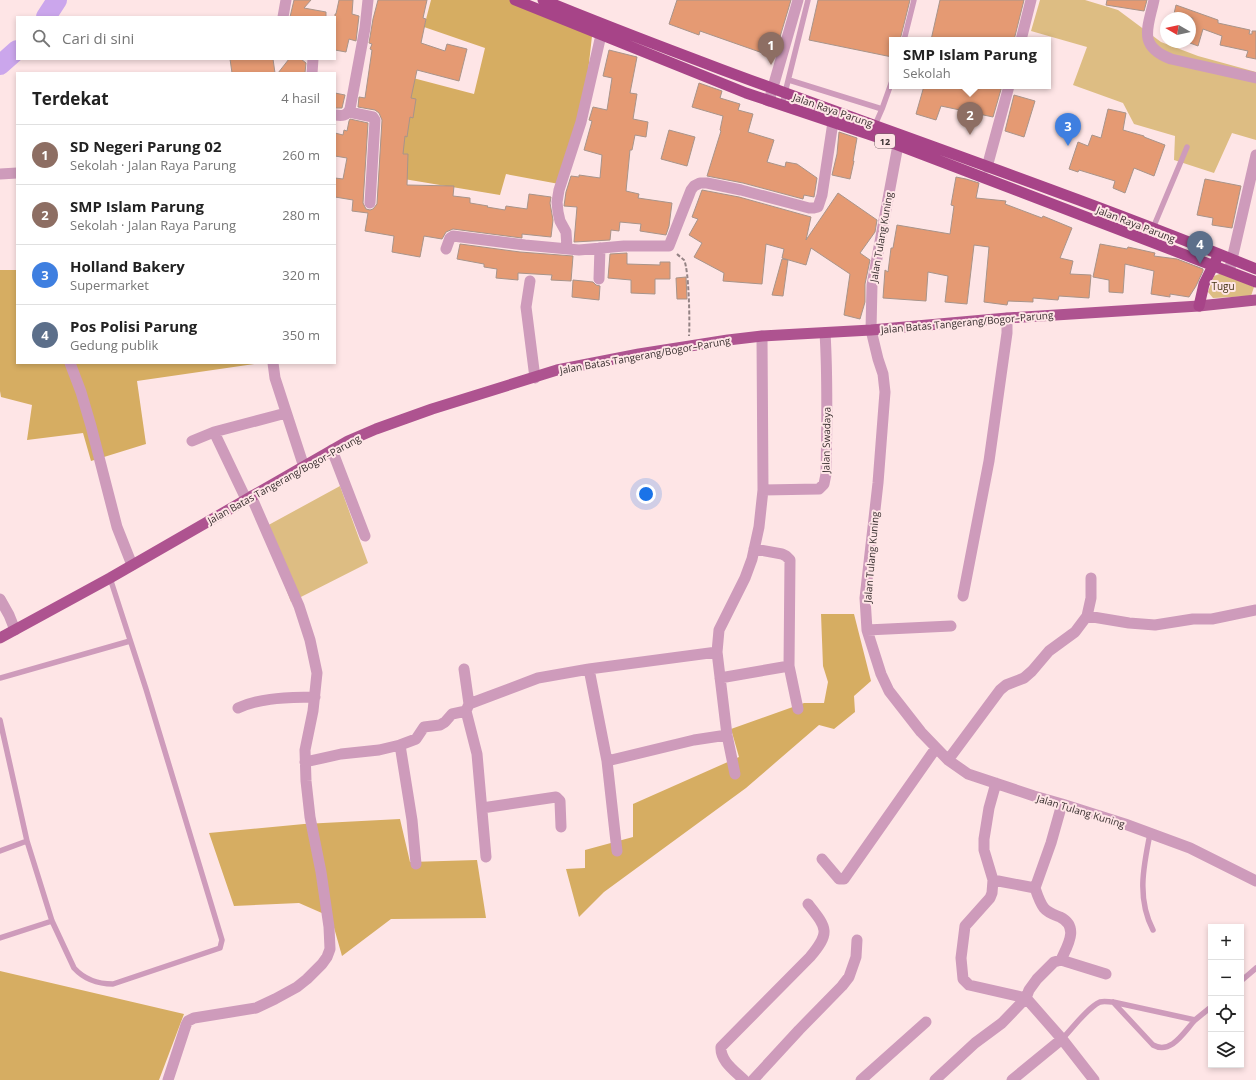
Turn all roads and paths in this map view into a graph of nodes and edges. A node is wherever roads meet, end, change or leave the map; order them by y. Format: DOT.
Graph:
graph roads {
  1 [pos="286,0"];
  2 [pos="368,0"];
  3 [pos="515,0"];
  4 [pos="543,0"];
  5 [pos="798,0"];
  6 [pos="808,0"];
  7 [pos="914,0"];
  8 [pos="1031,0"];
  9 [pos="1154,0"];
  10 [pos="283,16"];
  11 [pos="601,35"];
  12 [pos="905,37"];
  13 [pos="1022,37"];
  14 [pos="313,60"];
  15 [pos="312,72"];
  16 [pos="1256,78"];
  17 [pos="789,80"];
  18 [pos="773,88"];
  19 [pos="889,89"];
  20 [pos="1008,89"];
  21 [pos="786,93"];
  22 [pos="769,101"];
  23 [pos="782,105"];
  24 [pos="882,108"];
  25 [pos="349,112"];
  26 [pos="336,115"];
  27 [pos="833,122"];
  28 [pos="874,125"];
  29 [pos="898,145"];
  30 [pos="1186,147"];
  31 [pos="1256,156"];
  32 [pos="987,167"];
  33 [pos="16,173"];
  34 [pos="0,174"];
  35 [pos="1019,178"];
  36 [pos="1014,189"];
  37 [pos="370,203"];
  38 [pos="1153,228"];
  39 [pos="668,246"];
  40 [pos="567,248"];
  41 [pos="600,248"];
  42 [pos="446,249"];
  43 [pos="1219,254"];
  44 [pos="1232,260"];
  45 [pos="1213,266"];
  46 [pos="1256,269"];
  47 [pos="1229,271"];
  48 [pos="599,279"];
  49 [pos="530,281"];
  50 [pos="1256,282"];
  51 [pos="1256,300"];
  52 [pos="1199,306"];
  53 [pos="1007,318"];
  54 [pos="871,330"];
  55 [pos="825,333"];
  56 [pos="762,336"];
  57 [pos="688,347"];
  58 [pos="70,364"];
  59 [pos="273,364"];
  60 [pos="535,378"];
  61 [pos="286,413"];
  62 [pos="214,432"];
  63 [pos="192,441"];
  64 [pos="332,450"];
  65 [pos="304,467"];
  66 [pos="763,490"];
  67 [pos="249,498"];
  68 [pos="365,536"];
  69 [pos="754,549"];
  70 [pos="132,565"];
  71 [pos="110,578"];
  72 [pos="1091,578"];
  73 [pos="963,596"];
  74 [pos="0,599"];
  75 [pos="1256,610"];
  76 [pos="1087,616"];
  77 [pos="951,626"];
  78 [pos="15,630"];
  79 [pos="867,630"];
  80 [pos="0,638"];
  81 [pos="130,641"];
  82 [pos="717,652"];
  83 [pos="789,666"];
  84 [pos="464,669"];
  85 [pos="589,669"];
  86 [pos="0,678"];
  87 [pos="720,678"];
  88 [pos="315,697"];
  89 [pos="238,708"];
  90 [pos="468,708"];
  91 [pos="798,709"];
  92 [pos="0,720"];
  93 [pos="727,735"];
  94 [pos="400,745"];
  95 [pos="936,748"];
  96 [pos="948,760"];
  97 [pos="607,761"];
  98 [pos="305,762"];
  99 [pos="735,774"];
  100 [pos="996,783"];
  101 [pos="1062,804"];
  102 [pos="482,808"];
  103 [pos="561,827"];
  104 [pos="1150,834"];
  105 [pos="27,841"];
  106 [pos="0,851"];
  107 [pos="617,851"];
  108 [pos="486,857"];
  109 [pos="822,859"];
  110 [pos="416,864"];
  111 [pos="993,880"];
  112 [pos="1256,881"];
  113 [pos="1035,888"];
  114 [pos="808,904"];
  115 [pos="52,921"];
  116 [pos="1153,930"];
  117 [pos="0,938"];
  118 [pos="857,940"];
  119 [pos="1061,960"];
  120 [pos="1256,968"];
  121 [pos="1106,974"];
  122 [pos="1244,978"];
  123 [pos="1026,998"];
  124 [pos="1112,1002"];
  125 [pos="1208,1009"];
  126 [pos="1195,1020"];
  127 [pos="926,1022"];
  128 [pos="1062,1039"];
  129 [pos="168,1080"];
  130 [pos="744,1080"];
  131 [pos="752,1080"];
  132 [pos="861,1080"];
  133 [pos="935,1080"];
  134 [pos="1012,1080"];
  135 [pos="1094,1080"];
  1 -- 10 [label="street"];
  2 -- 25 [label="street"];
  3 -- 11 [label="highway, Jalan Raya Parung / 12"];
  4 -- 18 [label="highway, Jalan Raya Parung / 12"];
  5 -- 18 [label="street"];
  6 -- 17 [label="lane"];
  7 -- 12 [label="lane"];
  8 -- 13 [label="street"];
  9 -- 16 [label="street"];
  11 -- 22 [label="highway, Jalan Raya Parung / 12"];
  11 -- 40 [label="street"];
  14 -- 15 [label="street"];
  17 -- 21 [label="lane"];
  17 -- 24 [label="lane"];
  18 -- 21 [label="highway, Jalan Raya Parung / 12"];
  18 -- 22 [label="street"];
  19 -- 24 [label="lane"];
  20 -- 32 [label="street"];
  21 -- 23 [label="lane"];
  21 -- 28 [label="highway, Jalan Raya Parung / 12"];
  22 -- 23 [label="highway, Jalan Raya Parung / 12"];
  23 -- 27 [label="highway, Jalan Raya Parung / 12"];
  24 -- 28 [label="lane"];
  25 -- 26 [label="street"];
  25 -- 37 [label="street"];
  27 -- 29 [label="highway, Jalan Raya Parung / 12"];
  27 -- 39 [label="street"];
  28 -- 32 [label="highway, Jalan Raya Parung / 12"];
  29 -- 36 [label="highway, Jalan Raya Parung / 12"];
  29 -- 54 [label="street, Jalan Tulang Kuning"];
  30 -- 38 [label="lane"];
  31 -- 44 [label="street"];
  32 -- 35 [label="highway, Jalan Raya Parung / 12"];
  33 -- 34 [label="street"];
  35 -- 36 [label="highway"];
  35 -- 38 [label="highway, Jalan Raya Parung / 12"];
  36 -- 45 [label="highway, Jalan Raya Parung / 12"];
  38 -- 43 [label="highway, Jalan Raya Parung / 12"];
  39 -- 41 [label="street"];
  39 -- 57 [label="path"];
  40 -- 41 [label="street"];
  40 -- 42 [label="street"];
  41 -- 48 [label="street"];
  43 -- 44 [label="highway, Jalan Raya Parung / 12"];
  43 -- 45 [label="highway"];
  44 -- 46 [label="highway, Jalan Raya Parung / 12"];
  44 -- 47 [label="street"];
  45 -- 47 [label="highway, Jalan Raya Parung / 12"];
  45 -- 52 [label="highway"];
  47 -- 50 [label="highway, Jalan Raya Parung / 12"];
  49 -- 60 [label="street"];
  51 -- 52 [label="main road, Jalan Batas Tangerang/Bogor–Parung"];
  52 -- 53 [label="main road, Jalan Batas Tangerang/Bogor–Parung"];
  53 -- 54 [label="main road, Jalan Batas Tangerang/Bogor–Parung"];
  53 -- 73 [label="street"];
  54 -- 55 [label="main road, Jalan Batas Tangerang/Bogor–Parung"];
  54 -- 79 [label="street, Jalan Tulang Kuning"];
  55 -- 56 [label="main road, Jalan Batas Tangerang/Bogor–Parung"];
  55 -- 66 [label="street, Jalan Swadaya"];
  56 -- 57 [label="main road, Jalan Batas Tangerang/Bogor–Parung"];
  56 -- 66 [label="street"];
  57 -- 60 [label="main road, Jalan Batas Tangerang/Bogor–Parung"];
  58 -- 70 [label="street"];
  59 -- 61 [label="street"];
  60 -- 64 [label="main road, Jalan Batas Tangerang/Bogor–Parung"];
  61 -- 62 [label="street"];
  61 -- 65 [label="street"];
  62 -- 63 [label="street"];
  62 -- 67 [label="street"];
  64 -- 65 [label="main road, Jalan Batas Tangerang/Bogor–Parung"];
  64 -- 68 [label="street"];
  65 -- 67 [label="main road, Jalan Batas Tangerang/Bogor–Parung"];
  66 -- 69 [label="street"];
  67 -- 70 [label="main road, Jalan Batas Tangerang/Bogor–Parung"];
  67 -- 88 [label="street"];
  69 -- 82 [label="street"];
  69 -- 83 [label="street"];
  70 -- 71 [label="main road, Jalan Batas Tangerang/Bogor–Parung"];
  71 -- 78 [label="main road, Jalan Batas Tangerang/Bogor–Parung"];
  71 -- 81 [label="lane"];
  72 -- 76 [label="street"];
  74 -- 78 [label="street"];
  75 -- 76 [label="street"];
  76 -- 96 [label="street"];
  77 -- 79 [label="street"];
  78 -- 80 [label="main road, Jalan Batas Tangerang/Bogor–Parung"];
  79 -- 95 [label="street, Jalan Tulang Kuning"];
  81 -- 86 [label="lane"];
  81 -- 115 [label="lane"];
  82 -- 85 [label="street"];
  82 -- 87 [label="street"];
  83 -- 87 [label="street"];
  83 -- 91 [label="street"];
  84 -- 90 [label="street"];
  85 -- 90 [label="street"];
  85 -- 97 [label="street"];
  87 -- 93 [label="street"];
  88 -- 89 [label="street"];
  88 -- 98 [label="street"];
  90 -- 94 [label="street"];
  90 -- 102 [label="street"];
  92 -- 105 [label="lane"];
  93 -- 97 [label="street"];
  93 -- 99 [label="street"];
  94 -- 98 [label="street"];
  94 -- 110 [label="street"];
  95 -- 96 [label="street, Jalan Tulang Kuning"];
  95 -- 109 [label="street"];
  96 -- 100 [label="street, Jalan Tulang Kuning"];
  97 -- 107 [label="street"];
  98 -- 129 [label="street"];
  100 -- 101 [label="street, Jalan Tulang Kuning"];
  100 -- 111 [label="street"];
  101 -- 104 [label="street, Jalan Tulang Kuning"];
  101 -- 113 [label="street"];
  102 -- 103 [label="street"];
  102 -- 108 [label="street"];
  104 -- 112 [label="street, Jalan Tulang Kuning"];
  104 -- 116 [label="lane"];
  105 -- 106 [label="lane"];
  105 -- 115 [label="lane"];
  111 -- 113 [label="street"];
  111 -- 123 [label="street"];
  113 -- 119 [label="street"];
  114 -- 130 [label="street"];
  115 -- 117 [label="lane"];
  118 -- 131 [label="street"];
  119 -- 121 [label="street"];
  119 -- 123 [label="street"];
  120 -- 122 [label="lane"];
  123 -- 128 [label="street"];
  123 -- 133 [label="street"];
  124 -- 126 [label="lane"];
  124 -- 126 [label="lane"];
  124 -- 128 [label="lane"];
  125 -- 126 [label="lane"];
  127 -- 132 [label="street"];
  128 -- 134 [label="street"];
  128 -- 135 [label="street"];
}
